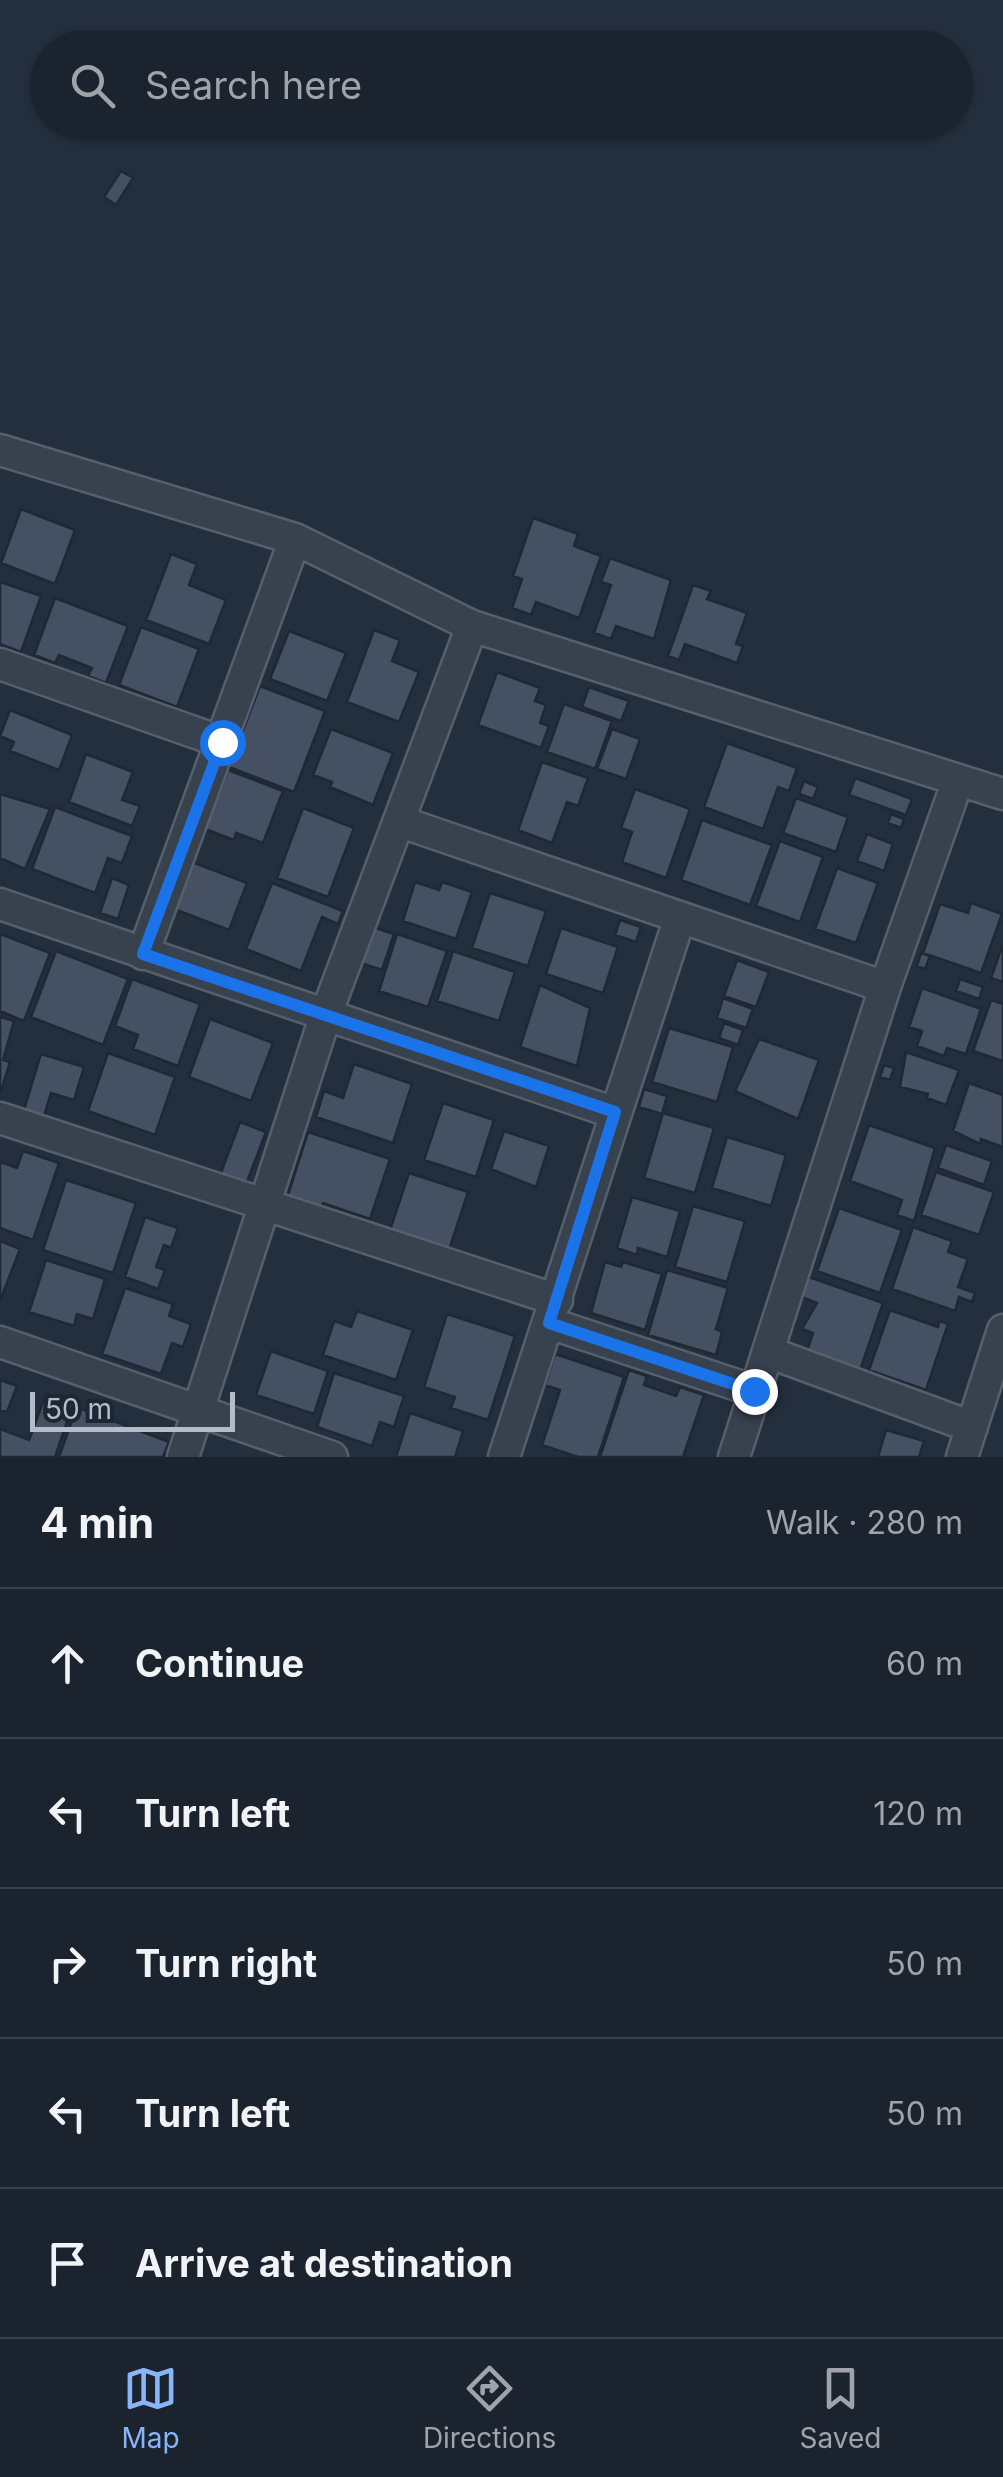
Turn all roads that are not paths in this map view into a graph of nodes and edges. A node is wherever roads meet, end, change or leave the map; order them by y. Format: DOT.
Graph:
graph roads {
  1 [pos="0,450"];
  2 [pos="295,539"];
  3 [pos="472,626"];
  4 [pos="0,664"];
  5 [pos="222,742"];
  6 [pos="958,780"];
  7 [pos="1003,794"];
  8 [pos="400,822"];
  9 [pos="0,904"];
  10 [pos="679,920"];
  11 [pos="143,954"];
  12 [pos="885,987"];
  13 [pos="326,1017"];
  14 [pos="615,1112"];
  15 [pos="0,1118"];
  16 [pos="264,1205"];
  17 [pos="553,1312"];
  18 [pos="1003,1330"];
  19 [pos="0,1342"];
  20 [pos="768,1352"];
  21 [pos="754,1391"];
  22 [pos="198,1409"];
  23 [pos="972,1427"];
  24 [pos="183,1457"];
  25 [pos="332,1457"];
  26 [pos="504,1457"];
  27 [pos="734,1457"];
  28 [pos="962,1457"];
  1 -- 2 [label="street"];
  2 -- 3 [label="street"];
  2 -- 5 [label="street"];
  3 -- 6 [label="street"];
  3 -- 8 [label="street"];
  4 -- 5 [label="street"];
  5 -- 11 [label="street"];
  6 -- 7 [label="street"];
  6 -- 12 [label="street"];
  8 -- 10 [label="street"];
  8 -- 13 [label="street"];
  9 -- 11 [label="street"];
  10 -- 12 [label="street"];
  10 -- 14 [label="street"];
  11 -- 13 [label="street"];
  12 -- 20 [label="street"];
  13 -- 14 [label="street"];
  13 -- 16 [label="street"];
  14 -- 17 [label="street"];
  15 -- 16 [label="street"];
  16 -- 17 [label="street"];
  16 -- 22 [label="street"];
  17 -- 21 [label="street"];
  17 -- 26 [label="street"];
  18 -- 23 [label="street"];
  19 -- 22 [label="street"];
  20 -- 21 [label="street"];
  20 -- 23 [label="street"];
  21 -- 27 [label="street"];
  22 -- 24 [label="street"];
  22 -- 25 [label="street"];
  23 -- 28 [label="street"];
}
